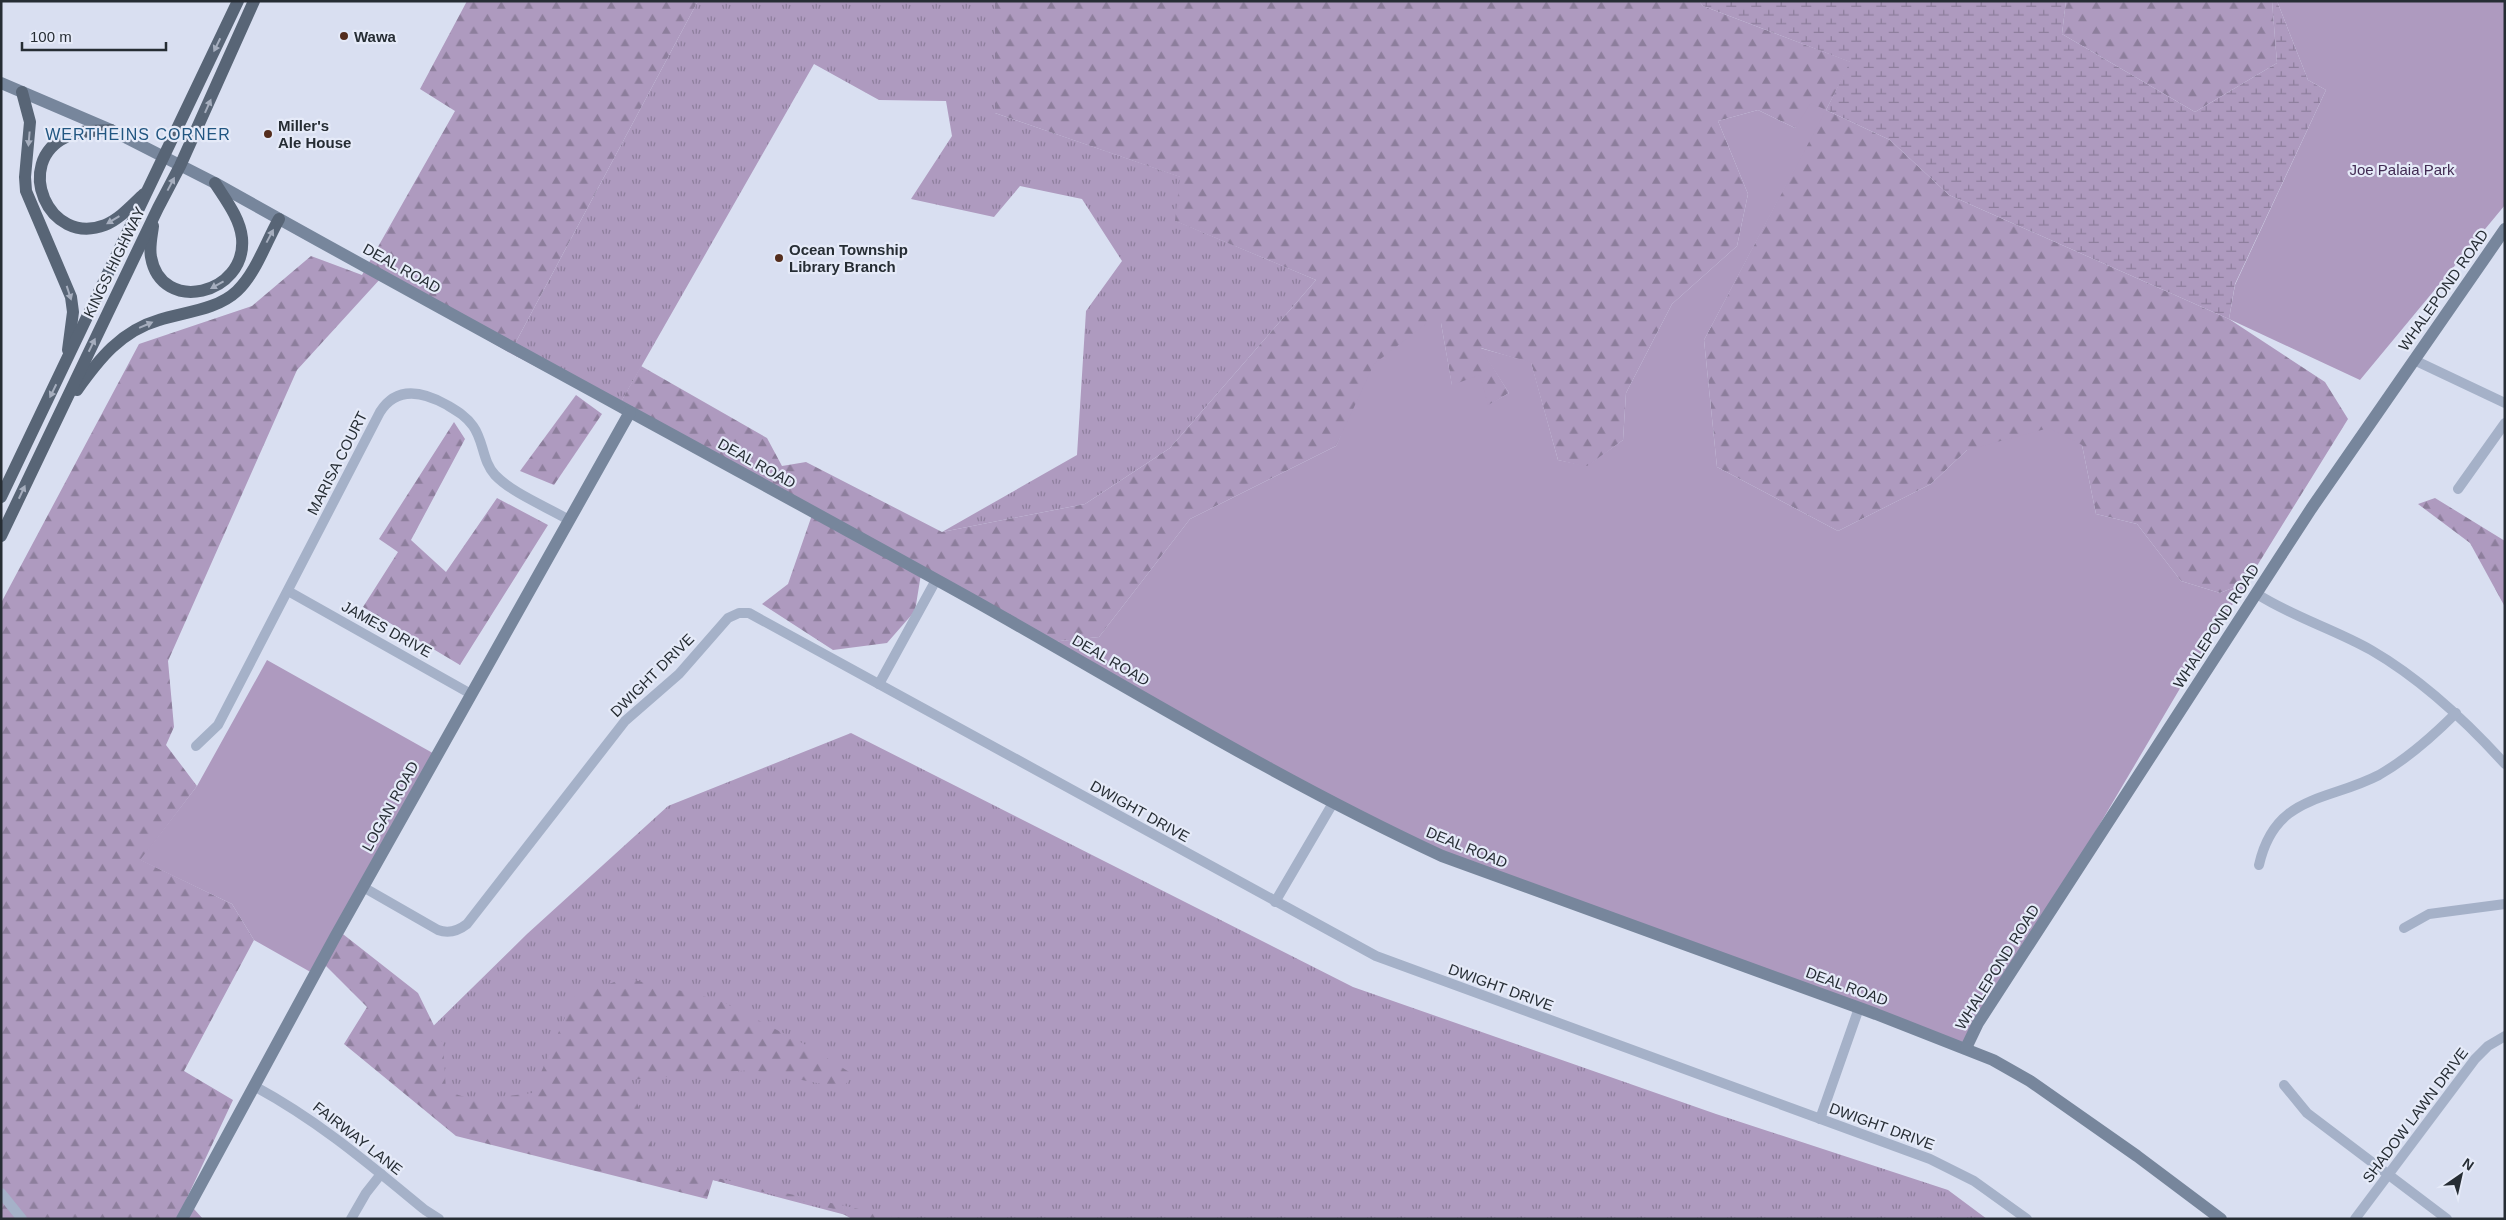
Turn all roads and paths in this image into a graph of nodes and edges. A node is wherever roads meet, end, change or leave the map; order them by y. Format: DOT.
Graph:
graph roads {
  1 [pos="238,1"];
  2 [pos="254,1"];
  3 [pos="1,84"];
  4 [pos="22,92"];
  5 [pos="111,130"];
  6 [pos="163,157"];
  7 [pos="180,166"];
  8 [pos="215,182"];
  9 [pos="149,188"];
  10 [pos="158,208"];
  11 [pos="279,219"];
  12 [pos="2505,229"];
  13 [pos="2414,360"];
  14 [pos="64,368"];
  15 [pos="2505,403"];
  16 [pos="630,412"];
  17 [pos="2505,422"];
  18 [pos="54,423"];
  19 [pos="2458,489"];
  20 [pos="1,497"];
  21 [pos="570,520"];
  22 [pos="1,536"];
  23 [pos="936,580"];
  24 [pos="288,591"];
  25 [pos="2257,594"];
  26 [pos="879,684"];
  27 [pos="471,694"];
  28 [pos="2456,713"];
  29 [pos="196,746"];
  30 [pos="2505,764"];
  31 [pos="1333,802"];
  32 [pos="2259,865"];
  33 [pos="363,887"];
  34 [pos="1276,902"];
  35 [pos="2505,904"];
  36 [pos="2404,928"];
  37 [pos="1860,1008"];
  38 [pos="2505,1036"];
  39 [pos="1966,1048"];
  40 [pos="2284,1085"];
  41 [pos="254,1086"];
  42 [pos="1820,1119"];
  43 [pos="381,1174"];
  44 [pos="2388,1174"];
  45 [pos="1,1193"];
  46 [pos="22,1219"];
  47 [pos="182,1219"];
  48 [pos="351,1219"];
  49 [pos="439,1219"];
  50 [pos="2027,1219"];
  51 [pos="2221,1219"];
  52 [pos="2355,1219"];
  53 [pos="2447,1219"];
  1 -- 6 [label="main road, KINGS HIGHWAY, one-way"];
  7 -- 2 [label="main road, KINGS HIGHWAY, one-way"];
  3 -- 4 [label="street, DEAL ROAD"];
  4 -- 5 [label="street, DEAL ROAD"];
  4 -- 14 [label="main road, one-way"];
  5 -- 6 [label="street, DEAL ROAD"];
  9 -- 5 [label="main road, one-way"];
  6 -- 7 [label="street, DEAL ROAD"];
  6 -- 9 [label="main road, KINGS HIGHWAY"];
  7 -- 8 [label="street, DEAL ROAD"];
  10 -- 7 [label="main road, KINGS HIGHWAY, one-way"];
  8 -- 10 [label="main road, one-way"];
  8 -- 11 [label="street, DEAL ROAD"];
  9 -- 14 [label="main road, KINGS HIGHWAY"];
  18 -- 10 [label="main road, KINGS HIGHWAY, one-way"];
  11 -- 16 [label="street, DEAL ROAD"];
  18 -- 11 [label="main road, one-way"];
  12 -- 13 [label="street, WHALEPOND ROAD"];
  13 -- 15 [label="street"];
  13 -- 25 [label="street, WHALEPOND ROAD"];
  14 -- 20 [label="main road, KINGS HIGHWAY, one-way"];
  16 -- 21 [label="street, LOGAN ROAD"];
  16 -- 23 [label="street, DEAL ROAD"];
  17 -- 19 [label="street"];
  22 -- 18 [label="main road, KINGS HIGHWAY, one-way"];
  21 -- 24 [label="street, MARISA COURT"];
  21 -- 27 [label="street, LOGAN ROAD"];
  23 -- 26 [label="street"];
  23 -- 31 [label="street, DEAL ROAD"];
  24 -- 27 [label="street, JAMES DRIVE"];
  24 -- 29 [label="street, MARISA COURT"];
  25 -- 28 [label="street"];
  25 -- 39 [label="street, WHALEPOND ROAD"];
  26 -- 33 [label="street, DWIGHT DRIVE"];
  26 -- 34 [label="street, DWIGHT DRIVE"];
  27 -- 33 [label="street, LOGAN ROAD"];
  28 -- 30 [label="street"];
  28 -- 32 [label="street"];
  31 -- 34 [label="street"];
  31 -- 37 [label="street, DEAL ROAD"];
  33 -- 41 [label="street, LOGAN ROAD"];
  34 -- 42 [label="street, DWIGHT DRIVE"];
  35 -- 36 [label="street"];
  37 -- 39 [label="street, DEAL ROAD"];
  37 -- 42 [label="street"];
  38 -- 44 [label="street, SHADOW LAWN DRIVE"];
  39 -- 51 [label="street, DEAL ROAD"];
  40 -- 44 [label="street"];
  41 -- 43 [label="street, FAIRWAY LANE"];
  41 -- 47 [label="street, LOGAN ROAD"];
  42 -- 50 [label="street, DWIGHT DRIVE"];
  43 -- 48 [label="street"];
  43 -- 49 [label="street, FAIRWAY LANE"];
  44 -- 52 [label="street, SHADOW LAWN DRIVE"];
  44 -- 53 [label="street"];
  45 -- 46 [label="street"];
}
